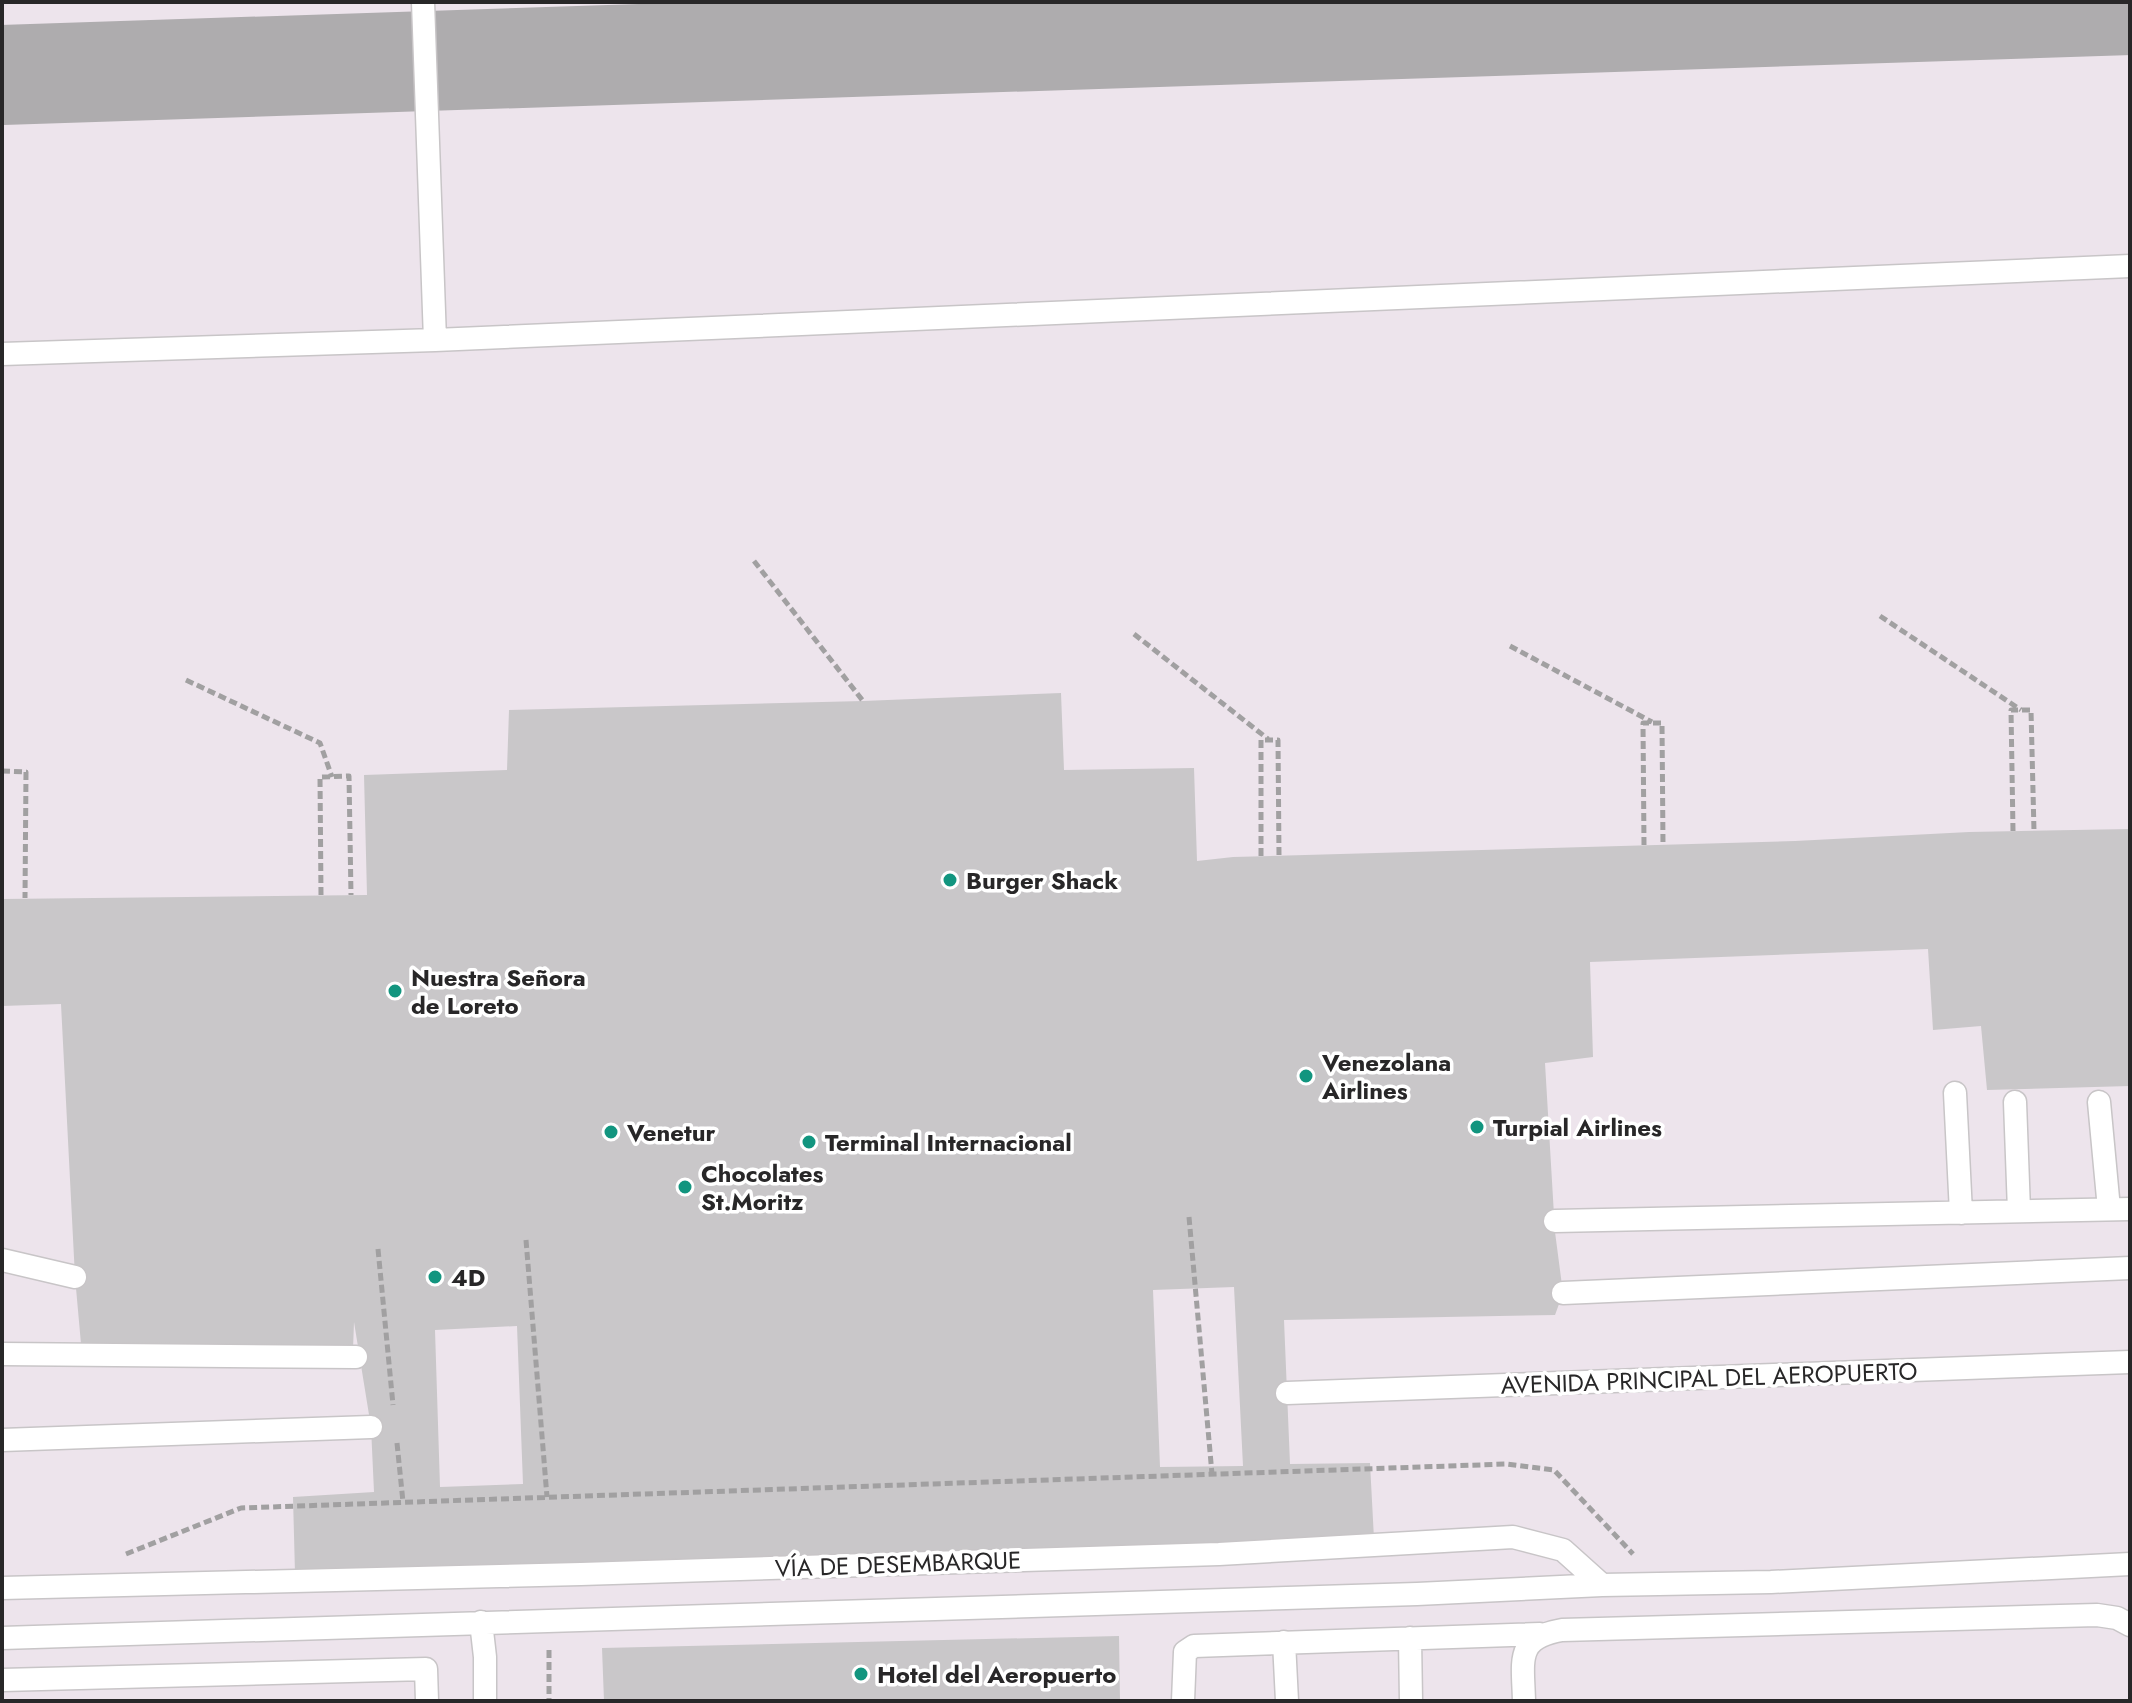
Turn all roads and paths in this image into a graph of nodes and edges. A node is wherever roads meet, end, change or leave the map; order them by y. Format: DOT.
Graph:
graph roads {
  1 [pos="423,2"];
  2 [pos="2130,266"];
  3 [pos="435,340"];
  4 [pos="2,354"];
  5 [pos="754,561"];
  6 [pos="1880,616"];
  7 [pos="1134,634"];
  8 [pos="1510,646"];
  9 [pos="186,680"];
  10 [pos="863,701"];
  11 [pos="2022,710"];
  12 [pos="1653,723"];
  13 [pos="1268,740"];
  14 [pos="4,770"];
  15 [pos="332,777"];
  16 [pos="2013,831"];
  17 [pos="2034,831"];
  18 [pos="1644,845"];
  19 [pos="1663,845"];
  20 [pos="1261,856"];
  21 [pos="1279,856"];
  22 [pos="321,895"];
  23 [pos="351,895"];
  24 [pos="25,898"];
  25 [pos="1955,1093"];
  26 [pos="2015,1102"];
  27 [pos="2099,1102"];
  28 [pos="2119,1209"];
  29 [pos="2019,1211"];
  30 [pos="1961,1213"];
  31 [pos="1189,1217"];
  32 [pos="1555,1221"];
  33 [pos="526,1240"];
  34 [pos="378,1249"];
  35 [pos="2,1260"];
  36 [pos="2130,1268"];
  37 [pos="2,1276"];
  38 [pos="1563,1293"];
  39 [pos="2,1354"];
  40 [pos="356,1357"];
  41 [pos="2130,1362"];
  42 [pos="1287,1393"];
  43 [pos="394,1412"];
  44 [pos="371,1427"];
  45 [pos="2,1440"];
  46 [pos="397,1442"];
  47 [pos="1212,1474"];
  48 [pos="547,1497"];
  49 [pos="403,1502"];
  50 [pos="1634,1554"];
  51 [pos="117,1557"];
  52 [pos="2130,1564"];
  53 [pos="1602,1585"];
  54 [pos="2,1588"];
  55 [pos="481,1622"];
  56 [pos="548,1622"];
  57 [pos="2130,1625"];
  58 [pos="1540,1634"];
  59 [pos="2,1638"];
  60 [pos="1410,1638"];
  61 [pos="1284,1642"];
  62 [pos="2,1680"];
  63 [pos="485,1698"];
  64 [pos="427,1701"];
  65 [pos="549,1701"];
  66 [pos="1183,1701"];
  67 [pos="1287,1701"];
  68 [pos="1411,1701"];
  69 [pos="1524,1701"];
  1 -- 3 [label="lane"];
  2 -- 3 [label="lane"];
  3 -- 4 [label="lane"];
  5 -- 10 [label="path"];
  6 -- 11 [label="path"];
  7 -- 13 [label="path"];
  8 -- 12 [label="path"];
  9 -- 15 [label="path"];
  11 -- 16 [label="path"];
  11 -- 17 [label="path"];
  12 -- 18 [label="path"];
  12 -- 19 [label="path"];
  13 -- 20 [label="path"];
  13 -- 21 [label="path"];
  14 -- 24 [label="path"];
  15 -- 22 [label="path"];
  15 -- 23 [label="path"];
  25 -- 30 [label="lane"];
  26 -- 29 [label="lane"];
  27 -- 28 [label="lane"];
  28 -- 29 [label="lane"];
  29 -- 30 [label="lane"];
  30 -- 32 [label="lane"];
  31 -- 47 [label="path"];
  33 -- 48 [label="path"];
  34 -- 43 [label="path"];
  35 -- 37 [label="lane"];
  36 -- 38 [label="lane"];
  39 -- 40 [label="lane"];
  41 -- 42 [label="lane, AVENIDA PRINCIPAL DEL AEROPUERTO"];
  44 -- 45 [label="lane"];
  46 -- 49 [label="path"];
  47 -- 48 [label="path"];
  47 -- 50 [label="path"];
  48 -- 49 [label="path"];
  49 -- 51 [label="path"];
  52 -- 53 [label="lane"];
  53 -- 54 [label="lane, VÍA DE DESEMBARQUE"];
  53 -- 56 [label="lane"];
  55 -- 56 [label="lane"];
  55 -- 59 [label="lane"];
  55 -- 63 [label="lane"];
  56 -- 65 [label="path"];
  57 -- 58 [label="lane"];
  58 -- 60 [label="lane"];
  58 -- 69 [label="lane"];
  60 -- 61 [label="lane"];
  60 -- 68 [label="lane"];
  61 -- 66 [label="lane"];
  61 -- 67 [label="lane"];
  62 -- 64 [label="lane"];
}
